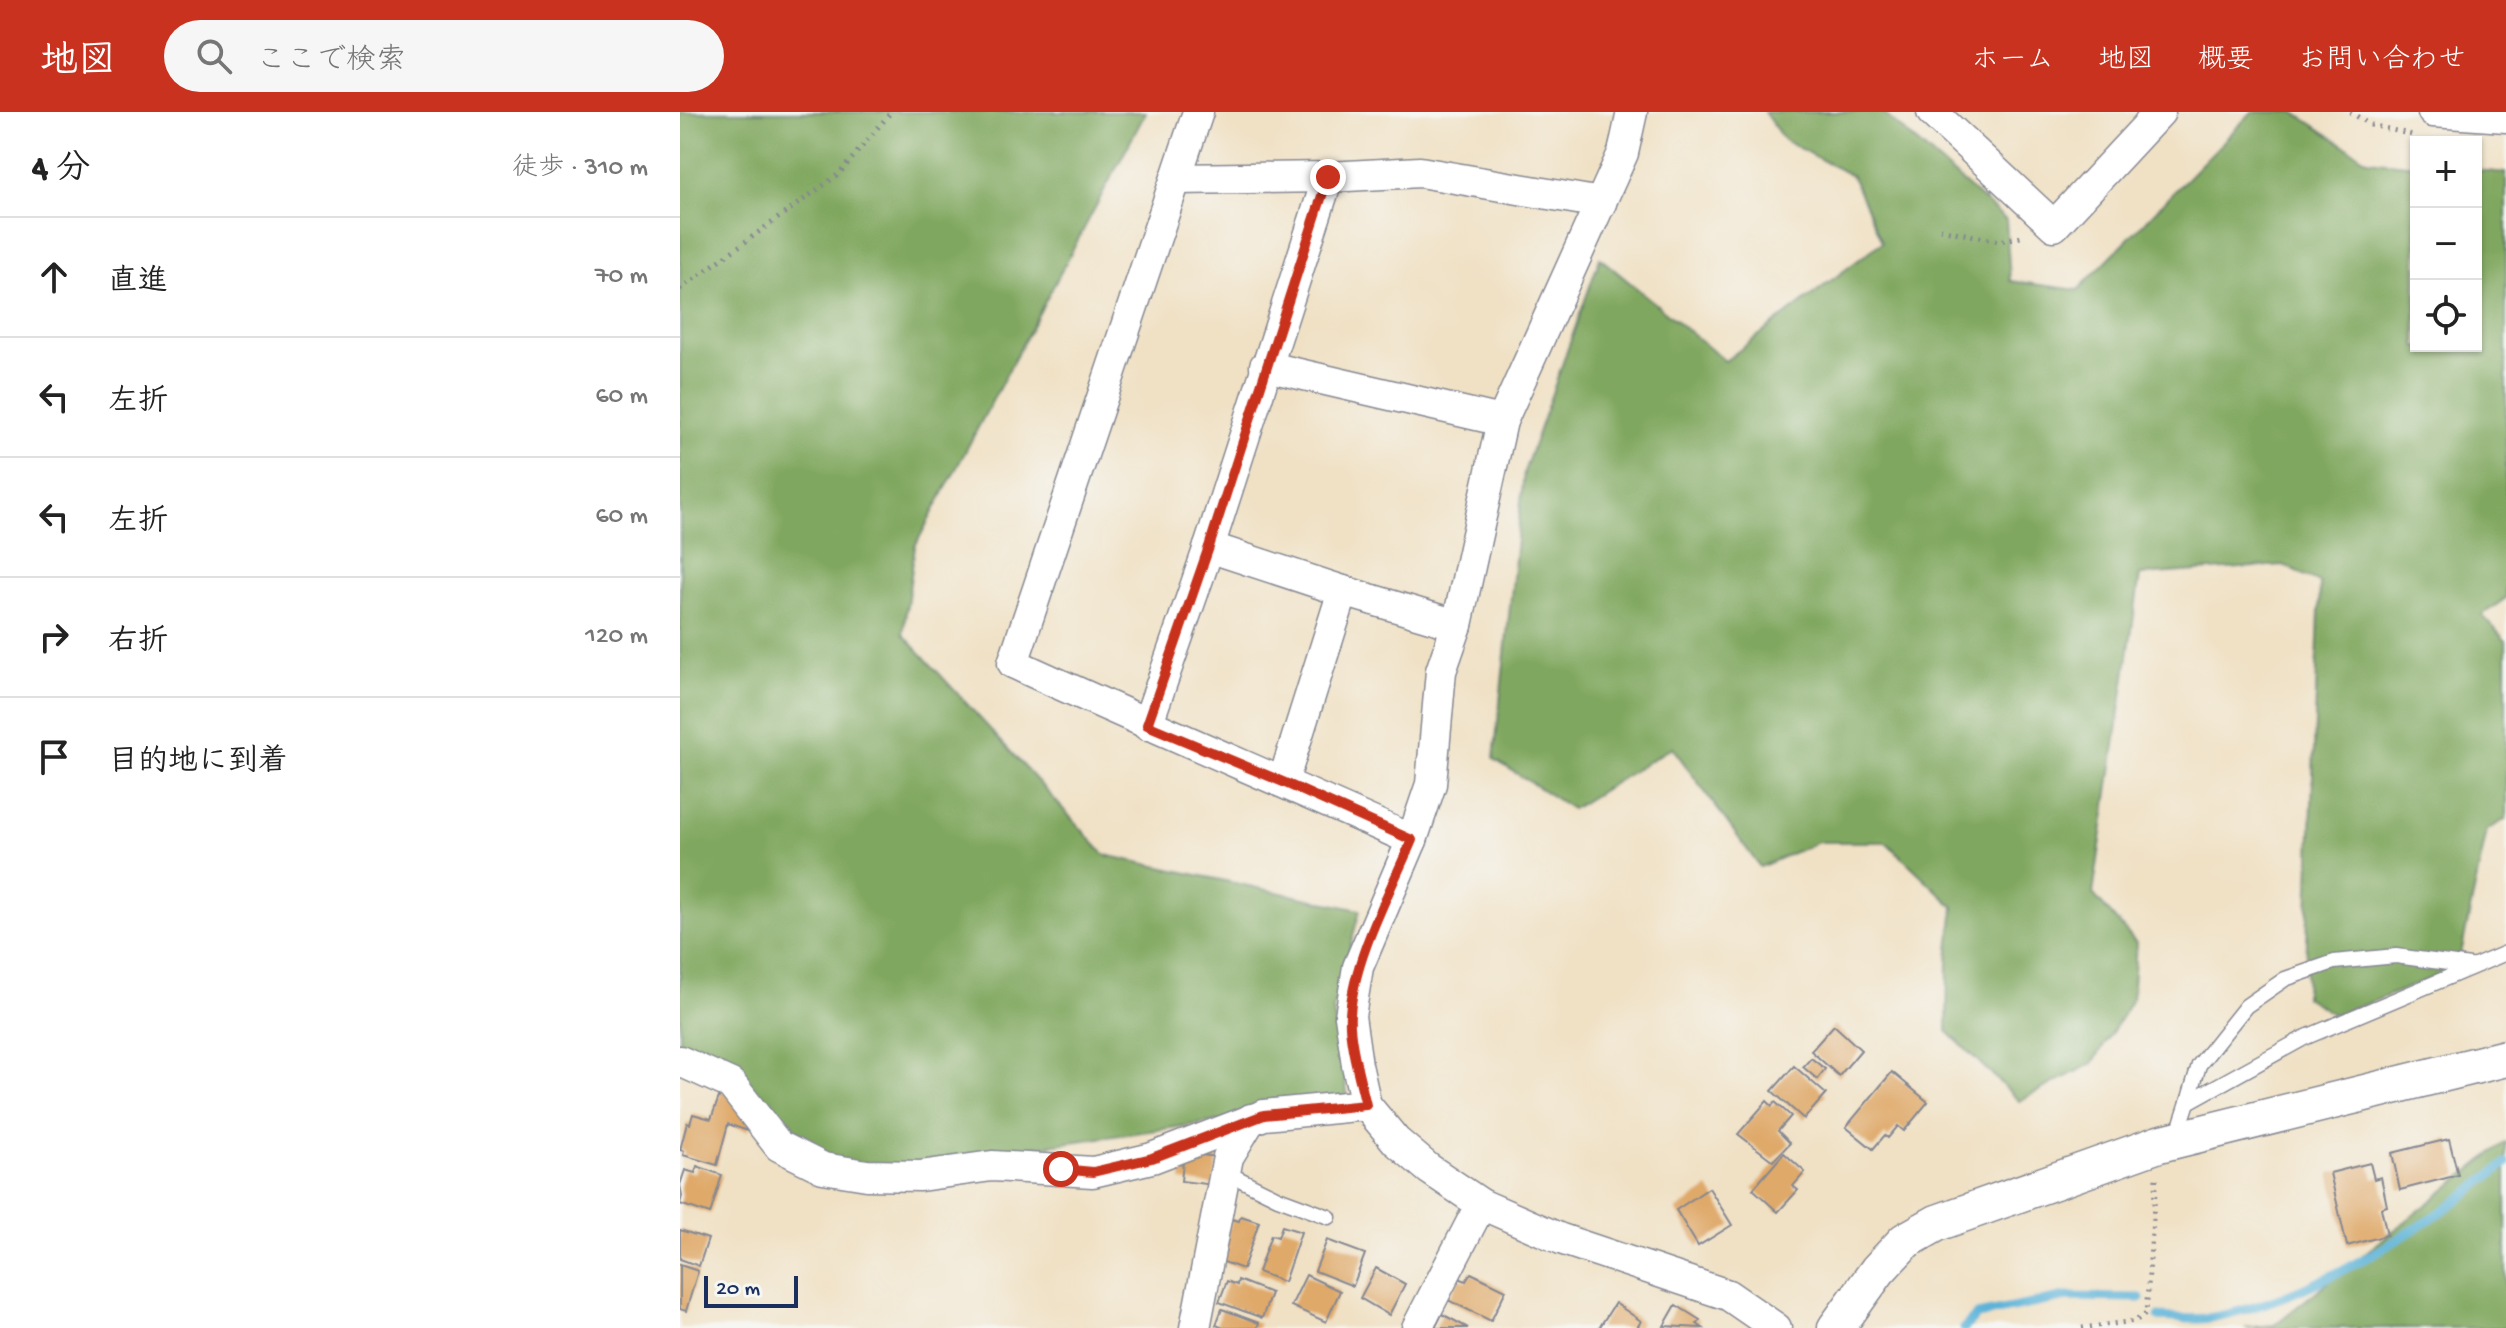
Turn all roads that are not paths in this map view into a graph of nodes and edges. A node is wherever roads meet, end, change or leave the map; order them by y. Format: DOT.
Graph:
graph roads {
  1 [pos="1198,112"];
  2 [pos="1632,112"];
  3 [pos="1932,112"];
  4 [pos="2160,112"];
  5 [pos="2433,112"];
  6 [pos="2506,117"];
  7 [pos="1328,177"];
  8 [pos="1176,179"];
  9 [pos="1601,203"];
  10 [pos="1265,366"];
  11 [pos="1502,421"];
  12 [pos="1209,547"];
  13 [pos="1343,591"];
  14 [pos="1457,625"];
  15 [pos="1147,725"];
  16 [pos="1283,782"];
  17 [pos="1412,840"];
  18 [pos="2506,953"];
  19 [pos="2470,966"];
  20 [pos="2506,1058"];
  21 [pos="683,1072"];
  22 [pos="2188,1102"];
  23 [pos="1366,1105"];
  24 [pos="1251,1119"];
  25 [pos="2167,1142"];
  26 [pos="1225,1172"];
  27 [pos="1481,1204"];
  28 [pos="1329,1217"];
  29 [pos="1195,1328"];
  30 [pos="1417,1328"];
  31 [pos="1776,1328"];
  32 [pos="1836,1328"];
  1 -- 8 [label="street"];
  2 -- 9 [label="street"];
  3 -- 4 [label="street"];
  5 -- 6 [label="street"];
  7 -- 8 [label="street"];
  7 -- 9 [label="street"];
  7 -- 10 [label="street"];
  8 -- 15 [label="street"];
  9 -- 11 [label="street"];
  10 -- 11 [label="street"];
  10 -- 12 [label="street"];
  11 -- 14 [label="street"];
  12 -- 13 [label="street"];
  12 -- 15 [label="street"];
  13 -- 14 [label="street"];
  13 -- 16 [label="street"];
  14 -- 17 [label="street"];
  15 -- 16 [label="street"];
  16 -- 17 [label="street"];
  17 -- 23 [label="street"];
  18 -- 19 [label="lane"];
  19 -- 22 [label="lane"];
  19 -- 22 [label="lane"];
  20 -- 25 [label="street"];
  21 -- 24 [label="street"];
  22 -- 25 [label="lane"];
  23 -- 24 [label="street"];
  23 -- 27 [label="street"];
  24 -- 26 [label="street"];
  25 -- 32 [label="street"];
  26 -- 28 [label="lane"];
  26 -- 29 [label="street"];
  27 -- 30 [label="street"];
  27 -- 31 [label="street"];
}
